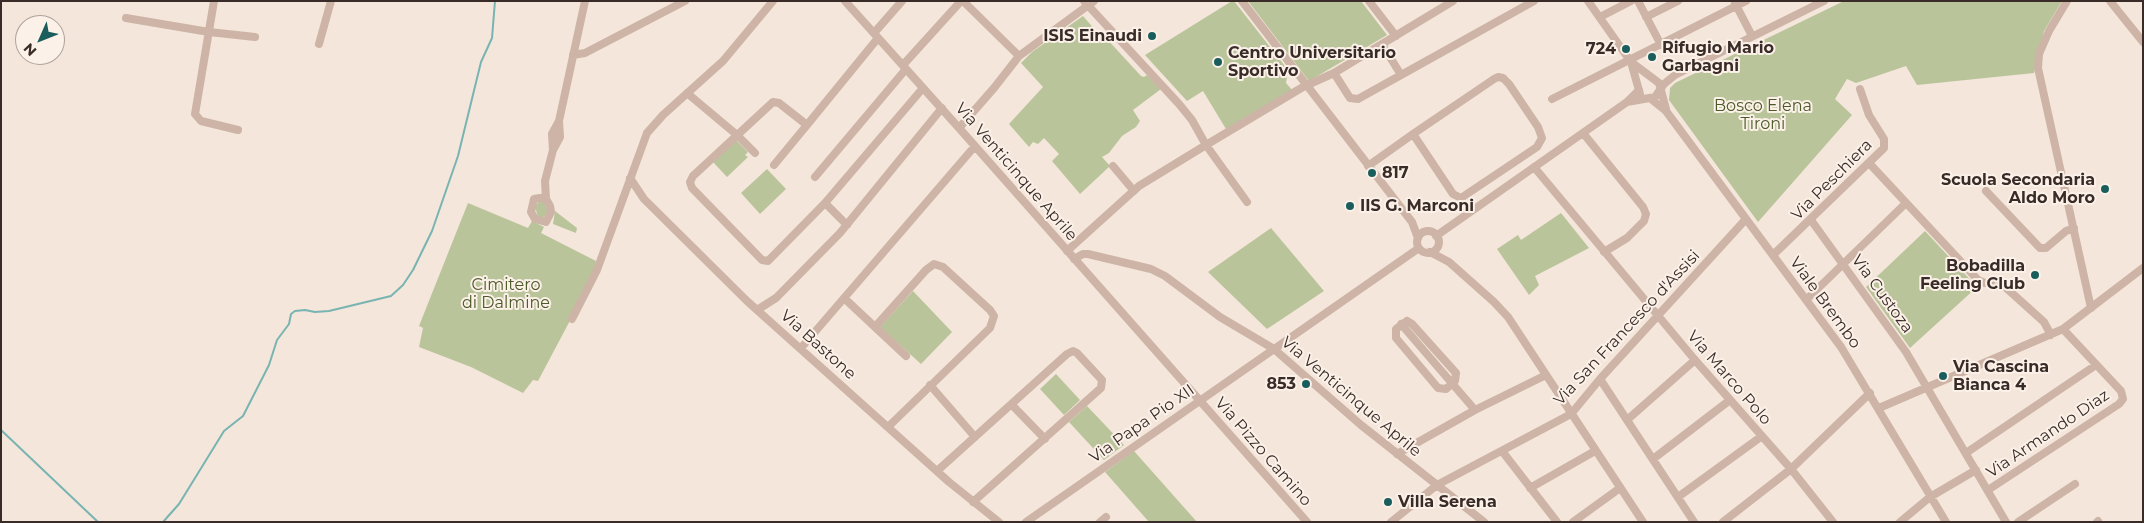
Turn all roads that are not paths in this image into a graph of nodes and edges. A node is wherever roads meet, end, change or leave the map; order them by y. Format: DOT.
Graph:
graph roads {
  1 [pos="214,1"];
  2 [pos="331,1"];
  3 [pos="585,1"];
  4 [pos="685,1"];
  5 [pos="773,1"];
  6 [pos="845,1"];
  7 [pos="902,1"];
  8 [pos="962,1"];
  9 [pos="1242,1"];
  10 [pos="1369,1"];
  11 [pos="1453,1"];
  12 [pos="1534,1"];
  13 [pos="1588,1"];
  14 [pos="1631,1"];
  15 [pos="1638,1"];
  16 [pos="1678,1"];
  17 [pos="1746,1"];
  18 [pos="1824,1"];
  19 [pos="2067,1"];
  20 [pos="2110,1"];
  21 [pos="1088,3"];
  22 [pos="1736,4"];
  23 [pos="1600,17"];
  24 [pos="1646,17"];
  25 [pos="126,18"];
  26 [pos="209,32"];
  27 [pos="876,36"];
  28 [pos="1396,36"];
  29 [pos="1752,36"];
  30 [pos="255,37"];
  31 [pos="2143,42"];
  32 [pos="319,44"];
  33 [pos="1382,44"];
  34 [pos="1660,44"];
  35 [pos="574,55"];
  36 [pos="1019,56"];
  37 [pos="1630,61"];
  38 [pos="904,67"];
  39 [pos="1334,73"];
  40 [pos="1402,75"];
  41 [pos="1675,75"];
  42 [pos="1651,78"];
  43 [pos="1306,85"];
  44 [pos="923,88"];
  45 [pos="1639,88"];
  46 [pos="1860,89"];
  47 [pos="1660,91"];
  48 [pos="687,93"];
  49 [pos="1649,98"];
  50 [pos="1552,99"];
  51 [pos="1627,102"];
  52 [pos="942,108"];
  53 [pos="1666,111"];
  54 [pos="807,125"];
  55 [pos="959,128"];
  56 [pos="238,130"];
  57 [pos="1583,133"];
  58 [pos="1413,134"];
  59 [pos="737,135"];
  60 [pos="1206,145"];
  61 [pos="975,146"];
  62 [pos="755,154"];
  63 [pos="1869,163"];
  64 [pos="774,166"];
  65 [pos="1113,166"];
  66 [pos="1368,166"];
  67 [pos="1534,167"];
  68 [pos="815,176"];
  69 [pos="630,178"];
  70 [pos="545,181"];
  71 [pos="1134,191"];
  72 [pos="1986,191"];
  73 [pos="534,199"];
  74 [pos="546,200"];
  75 [pos="1247,202"];
  76 [pos="825,203"];
  77 [pos="1906,203"];
  78 [pos="1746,219"];
  79 [pos="1811,220"];
  80 [pos="1412,222"];
  81 [pos="847,225"];
  82 [pos="2074,228"];
  83 [pos="1426,232"];
  84 [pos="1418,238"];
  85 [pos="1438,239"];
  86 [pos="1419,248"];
  87 [pos="1067,250"];
  88 [pos="1430,252"];
  89 [pos="1604,252"];
  90 [pos="1773,255"];
  91 [pos="1074,259"];
  92 [pos="1449,262"];
  93 [pos="1844,264"];
  94 [pos="2143,268"];
  95 [pos="844,298"];
  96 [pos="1806,300"];
  97 [pos="2091,308"];
  98 [pos="757,310"];
  99 [pos="1657,316"];
  100 [pos="572,319"];
  101 [pos="875,327"];
  102 [pos="2063,329"];
  103 [pos="2051,335"];
  104 [pos="801,348"];
  105 [pos="1274,350"];
  106 [pos="906,356"];
  107 [pos="1695,360"];
  108 [pos="2096,365"];
  109 [pos="1546,376"];
  110 [pos="1600,380"];
  111 [pos="1452,384"];
  112 [pos="930,385"];
  113 [pos="1927,387"];
  114 [pos="1870,392"];
  115 [pos="1199,400"];
  116 [pos="1730,400"];
  117 [pos="1012,404"];
  118 [pos="1879,408"];
  119 [pos="1475,410"];
  120 [pos="1572,414"];
  121 [pos="1627,420"];
  122 [pos="888,427"];
  123 [pos="1762,436"];
  124 [pos="975,437"];
  125 [pos="1045,439"];
  126 [pos="1502,451"];
  127 [pos="1595,451"];
  128 [pos="1966,453"];
  129 [pos="1397,454"];
  130 [pos="1653,459"];
  131 [pos="1791,469"];
  132 [pos="1976,470"];
  133 [pos="937,471"];
  134 [pos="2075,484"];
  135 [pos="1437,485"];
  136 [pos="1530,488"];
  137 [pos="1620,488"];
  138 [pos="1988,490"];
  139 [pos="1678,497"];
  140 [pos="1930,497"];
  141 [pos="973,502"];
  142 [pos="1831,519"];
  143 [pos="999,522"];
  144 [pos="1026,522"];
  145 [pos="1307,522"];
  146 [pos="1391,522"];
  147 [pos="1484,522"];
  148 [pos="1557,522"];
  149 [pos="1573,522"];
  150 [pos="1643,522"];
  151 [pos="1694,522"];
  152 [pos="1723,522"];
  153 [pos="1821,522"];
  154 [pos="1900,522"];
  155 [pos="1946,522"];
  156 [pos="2006,522"];
  157 [pos="2018,522"];
  1 -- 26 [label="street"];
  2 -- 32 [label="street"];
  3 -- 35 [label="street"];
  4 -- 35 [label="street"];
  5 -- 48 [label="street"];
  6 -- 27 [label="street, Via Venticinque Aprile"];
  7 -- 27 [label="street"];
  8 -- 36 [label="street"];
  8 -- 38 [label="street"];
  9 -- 43 [label="street"];
  10 -- 28 [label="street"];
  11 -- 28 [label="street"];
  12 -- 40 [label="street"];
  13 -- 23 [label="street"];
  14 -- 23 [label="street"];
  15 -- 24 [label="street"];
  16 -- 24 [label="street"];
  17 -- 22 [label="street"];
  18 -- 29 [label="street"];
  19 -- 82 [label="street"];
  20 -- 31 [label="street"];
  21 -- 36 [label="street"];
  21 -- 60 [label="street"];
  22 -- 29 [label="street"];
  22 -- 34 [label="street"];
  23 -- 37 [label="street"];
  24 -- 34 [label="street"];
  25 -- 26 [label="street"];
  26 -- 30 [label="street"];
  26 -- 56 [label="street"];
  27 -- 38 [label="street, Via Venticinque Aprile"];
  27 -- 54 [label="street"];
  28 -- 33 [label="street"];
  29 -- 41 [label="street"];
  33 -- 39 [label="street"];
  33 -- 40 [label="street"];
  34 -- 37 [label="street"];
  35 -- 70 [label="street"];
  36 -- 55 [label="street"];
  37 -- 42 [label="street"];
  37 -- 45 [label="street"];
  37 -- 50 [label="street"];
  38 -- 44 [label="street, Via Venticinque Aprile"];
  38 -- 68 [label="street"];
  39 -- 40 [label="street"];
  39 -- 43 [label="street"];
  41 -- 42 [label="street"];
  41 -- 47 [label="street"];
  42 -- 45 [label="street"];
  42 -- 47 [label="street"];
  43 -- 60 [label="street"];
  43 -- 66 [label="street"];
  44 -- 52 [label="street, Via Venticinque Aprile"];
  44 -- 76 [label="street"];
  45 -- 49 [label="street"];
  45 -- 51 [label="street"];
  46 -- 63 [label="street, Via Peschiera"];
  47 -- 49 [label="street"];
  47 -- 53 [label="street, Viale Brembo"];
  48 -- 59 [label="street"];
  48 -- 69 [label="street"];
  49 -- 51 [label="street"];
  49 -- 53 [label="street, Viale Brembo"];
  51 -- 57 [label="street"];
  52 -- 55 [label="street, Via Venticinque Aprile"];
  52 -- 81 [label="street"];
  53 -- 78 [label="street, Viale Brembo"];
  54 -- 59 [label="street"];
  54 -- 64 [label="street"];
  55 -- 61 [label="street, Via Venticinque Aprile"];
  57 -- 67 [label="street"];
  57 -- 89 [label="street"];
  58 -- 58 [label="street"];
  58 -- 66 [label="street"];
  59 -- 62 [label="street"];
  59 -- 76 [label="street"];
  60 -- 71 [label="street"];
  60 -- 75 [label="street"];
  61 -- 87 [label="street, Via Venticinque Aprile"];
  61 -- 95 [label="street"];
  63 -- 77 [label="street"];
  63 -- 79 [label="street, Via Peschiera"];
  65 -- 71 [label="street"];
  66 -- 80 [label="street"];
  67 -- 85 [label="street"];
  67 -- 89 [label="street, Via Marco Polo"];
  69 -- 98 [label="street, Via Bastone"];
  69 -- 100 [label="street"];
  70 -- 73 [label="street"];
  70 -- 74 [label="street"];
  71 -- 87 [label="street"];
  72 -- 82 [label="street"];
  73 -- 74 [label="street"];
  73 -- 74 [label="street"];
  76 -- 81 [label="street"];
  77 -- 93 [label="street"];
  77 -- 103 [label="street"];
  78 -- 90 [label="street, Viale Brembo"];
  78 -- 99 [label="street, Via San Francesco d'Assisi"];
  79 -- 90 [label="street, Via Peschiera"];
  79 -- 93 [label="street, Via Custoza"];
  80 -- 83 [label="street"];
  80 -- 84 [label="street"];
  81 -- 98 [label="street"];
  82 -- 97 [label="street"];
  83 -- 84 [label="street"];
  83 -- 85 [label="street"];
  84 -- 86 [label="street"];
  85 -- 88 [label="street"];
  85 -- 92 [label="street"];
  86 -- 88 [label="street"];
  86 -- 105 [label="street, Via Papa Pio XII"];
  87 -- 91 [label="street, Via Venticinque Aprile"];
  88 -- 92 [label="street"];
  89 -- 99 [label="street, Via Marco Polo"];
  90 -- 96 [label="street, Viale Brembo"];
  91 -- 105 [label="street, Via Venticinque Aprile"];
  91 -- 115 [label="street, Via Pizzo Camino"];
  92 -- 109 [label="street"];
  93 -- 96 [label="street"];
  93 -- 113 [label="street, Via Custoza"];
  94 -- 97 [label="street"];
  95 -- 101 [label="street"];
  95 -- 104 [label="street"];
  96 -- 114 [label="street, Viale Brembo"];
  97 -- 102 [label="street"];
  98 -- 104 [label="street, Via Bastone"];
  99 -- 107 [label="street, Via Marco Polo"];
  99 -- 110 [label="street, Via San Francesco d'Assisi"];
  101 -- 106 [label="street"];
  101 -- 112 [label="street"];
  102 -- 103 [label="street"];
  102 -- 108 [label="street"];
  103 -- 113 [label="street"];
  104 -- 122 [label="street, Via Bastone"];
  105 -- 115 [label="street, Via Papa Pio XII"];
  105 -- 129 [label="street, Via Venticinque Aprile"];
  107 -- 116 [label="street, Via Marco Polo"];
  107 -- 121 [label="street"];
  108 -- 128 [label="street"];
  108 -- 138 [label="street, Via Armando Diaz"];
  109 -- 119 [label="street"];
  109 -- 120 [label="street"];
  110 -- 120 [label="street, Via San Francesco d'Assisi"];
  110 -- 121 [label="street"];
  111 -- 111 [label="street"];
  111 -- 119 [label="street"];
  112 -- 122 [label="street"];
  112 -- 124 [label="street"];
  113 -- 118 [label="street"];
  113 -- 128 [label="street, Via Custoza"];
  114 -- 118 [label="street, Viale Brembo"];
  114 -- 131 [label="street"];
  115 -- 144 [label="street, Via Papa Pio XII"];
  115 -- 145 [label="street, Via Pizzo Camino"];
  116 -- 123 [label="street, Via Marco Polo"];
  116 -- 130 [label="street"];
  117 -- 124 [label="street"];
  117 -- 125 [label="street"];
  117 -- 125 [label="street"];
  118 -- 140 [label="street, Viale Brembo"];
  119 -- 129 [label="street"];
  120 -- 126 [label="street, Via San Francesco d'Assisi"];
  120 -- 127 [label="street"];
  121 -- 130 [label="street"];
  122 -- 133 [label="street, Via Bastone"];
  123 -- 131 [label="street, Via Marco Polo"];
  123 -- 139 [label="street"];
  124 -- 133 [label="street"];
  125 -- 141 [label="street"];
  126 -- 135 [label="street, Via San Francesco d'Assisi"];
  126 -- 136 [label="street"];
  127 -- 136 [label="street"];
  127 -- 137 [label="street"];
  128 -- 132 [label="street, Via Custoza"];
  129 -- 135 [label="street, Via Venticinque Aprile"];
  130 -- 139 [label="street"];
  131 -- 142 [label="street, Via Marco Polo"];
  131 -- 152 [label="street"];
  132 -- 138 [label="street, Via Custoza"];
  132 -- 140 [label="street"];
  133 -- 141 [label="street, Via Bastone"];
  134 -- 157 [label="street"];
  135 -- 146 [label="street, Via San Francesco d'Assisi"];
  135 -- 147 [label="street, Via Venticinque Aprile"];
  136 -- 148 [label="street"];
  137 -- 149 [label="street"];
  137 -- 150 [label="street"];
  138 -- 156 [label="street, Via Custoza"];
  139 -- 151 [label="street"];
  140 -- 154 [label="street"];
  140 -- 155 [label="street, Viale Brembo"];
  141 -- 143 [label="street, Via Bastone"];
  142 -- 153 [label="street"];
}
